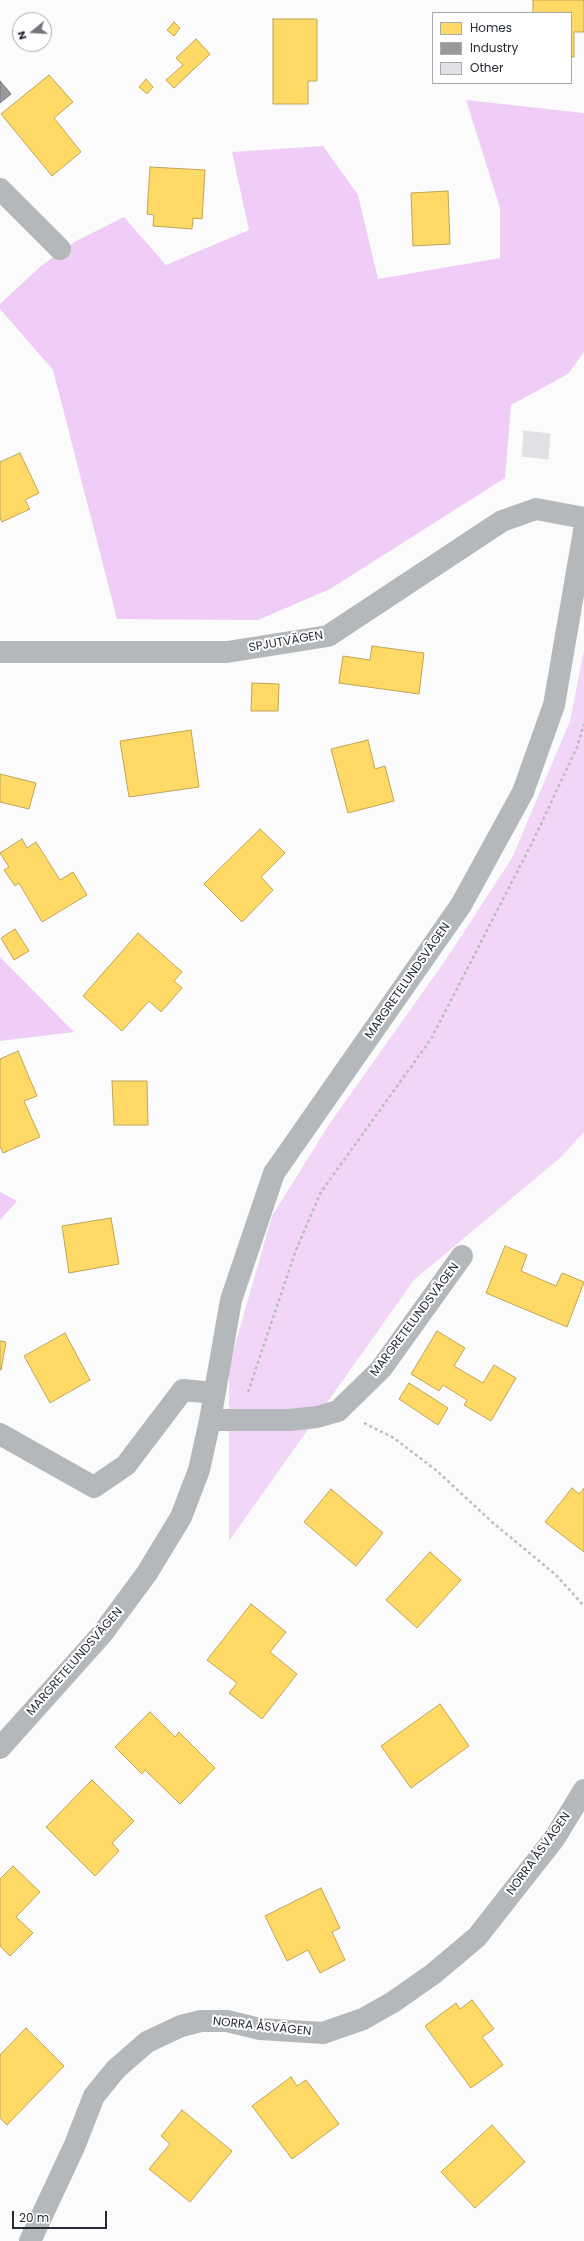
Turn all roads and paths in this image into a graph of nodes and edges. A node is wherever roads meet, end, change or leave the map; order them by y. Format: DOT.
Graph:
graph roads {
  1 [pos="0,189"];
  2 [pos="60,249"];
  3 [pos="584,518"];
  4 [pos="584,532"];
  5 [pos="0,652"];
  6 [pos="584,724"];
  7 [pos="462,1256"];
  8 [pos="214,1393"];
  9 [pos="338,1411"];
  10 [pos="238,1419"];
  11 [pos="210,1420"];
  12 [pos="0,1434"];
  13 [pos="584,1606"];
  14 [pos="0,1748"];
  15 [pos="584,1790"];
  16 [pos="30,2241"];
  1 -- 2 [label="street"];
  3 -- 5 [label="street, SPJUTVÄGEN"];
  4 -- 8 [label="street, MARGRETELUNDSVÄGEN"];
  6 -- 10 [label="path"];
  7 -- 9 [label="street, MARGRETELUNDSVÄGEN"];
  8 -- 11 [label="street, MARGRETELUNDSVÄGEN"];
  8 -- 12 [label="street"];
  9 -- 10 [label="street, MARGRETELUNDSVÄGEN"];
  9 -- 13 [label="path"];
  10 -- 11 [label="street, MARGRETELUNDSVÄGEN"];
  11 -- 14 [label="street, MARGRETELUNDSVÄGEN"];
  15 -- 16 [label="street, NORRA ÅSVÄGEN"];
}
